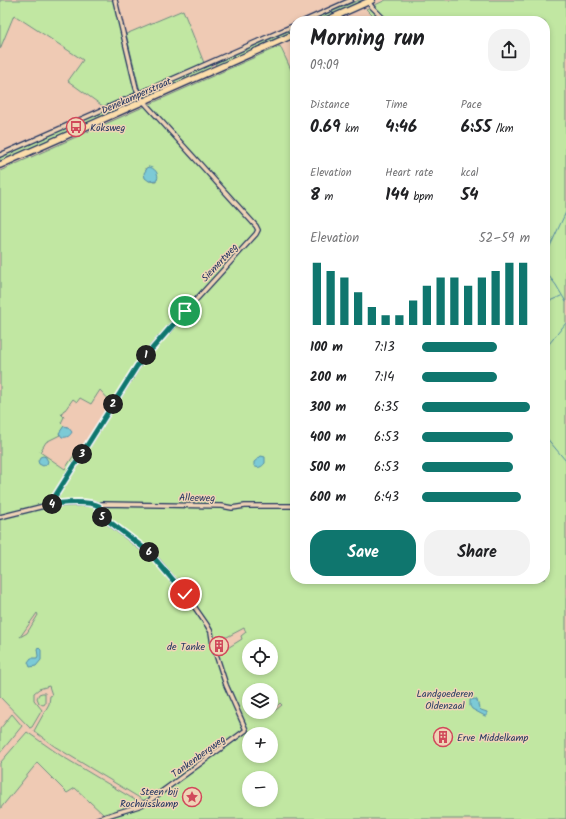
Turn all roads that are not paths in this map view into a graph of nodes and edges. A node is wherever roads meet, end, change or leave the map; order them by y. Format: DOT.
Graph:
graph roads {
  1 [pos="115,0"];
  2 [pos="351,0"];
  3 [pos="369,1"];
  4 [pos="315,16"];
  5 [pos="336,16"];
  6 [pos="382,16"];
  7 [pos="290,27"];
  8 [pos="290,36"];
  9 [pos="211,62"];
  10 [pos="214,70"];
  11 [pos="138,94"];
  12 [pos="143,101"];
  13 [pos="0,155"];
  14 [pos="0,165"];
  15 [pos="52,504"];
  16 [pos="99,506"];
  17 [pos="290,506"];
  18 [pos="0,517"];
  19 [pos="97,819"];
  1 -- 11 [label="street"];
  2 -- 4 [label="street"];
  3 -- 5 [label="main road"];
  3 -- 6 [label="street"];
  7 -- 9 [label="street, Denekamperstraat"];
  8 -- 10 [label="main road, Denekamperstraat"];
  9 -- 10 [label="street"];
  9 -- 11 [label="street, Denekamperstraat"];
  10 -- 12 [label="main road, Denekamperstraat"];
  11 -- 12 [label="street"];
  11 -- 13 [label="street, Denekamperstraat"];
  12 -- 14 [label="main road, Denekamperstraat"];
  12 -- 15 [label="street, Siemertweg"];
  15 -- 16 [label="street"];
  15 -- 18 [label="street"];
  16 -- 17 [label="street, Alleeweg"];
  16 -- 19 [label="street, Tankenbergweg"];
}
